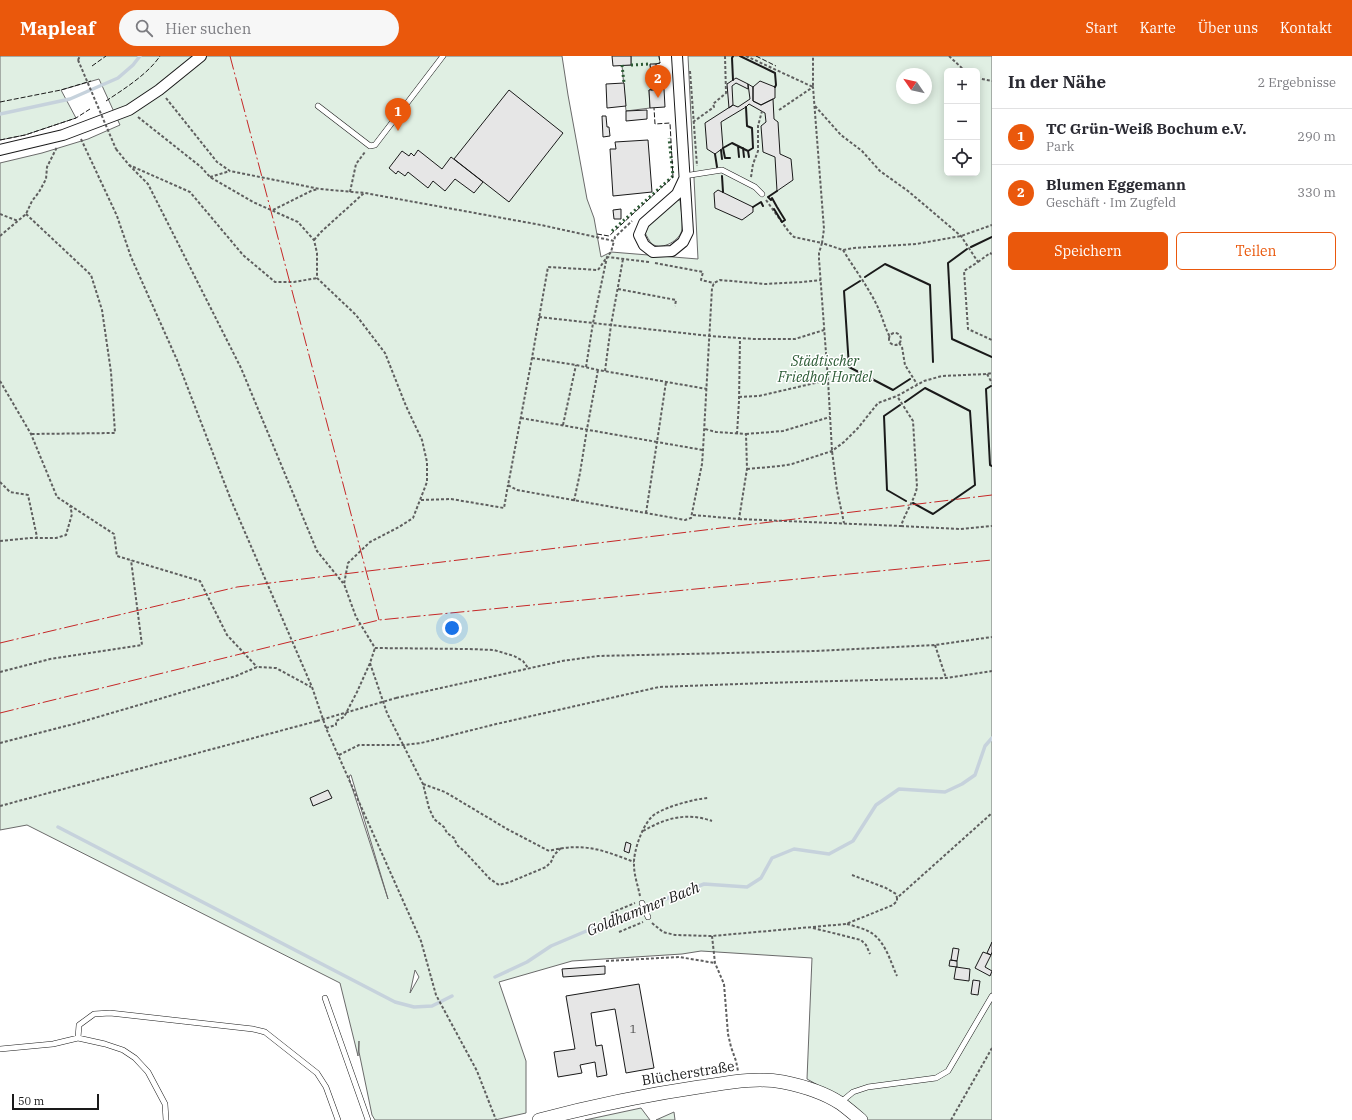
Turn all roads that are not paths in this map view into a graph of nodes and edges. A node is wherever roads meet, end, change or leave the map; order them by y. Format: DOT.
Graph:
graph roads {
  1 [pos="201,56"];
  2 [pos="443,56"];
  3 [pos="677,56"];
  4 [pos="318,106"];
  5 [pos="0,150"];
  6 [pos="684,178"];
  7 [pos="762,194"];
  8 [pos="640,902"];
  9 [pos="647,919"];
  10 [pos="992,996"];
  11 [pos="325,998"];
  12 [pos="78,1038"];
  13 [pos="0,1049"];
  14 [pos="840,1103"];
  15 [pos="166,1120"];
  16 [pos="338,1120"];
  17 [pos="368,1120"];
  18 [pos="539,1120"];
  19 [pos="861,1120"];
  1 -- 5 [label="street"];
  2 -- 4 [label="lane"];
  3 -- 6 [label="street"];
  6 -- 6 [label="street"];
  6 -- 7 [label="lane"];
  8 -- 9 [label="lane"];
  10 -- 14 [label="lane"];
  11 -- 17 [label="lane"];
  12 -- 13 [label="lane"];
  12 -- 15 [label="lane"];
  12 -- 16 [label="lane"];
  14 -- 18 [label="street, Blücherstraße"];
  14 -- 19 [label="street, Blücherstraße"];
}
